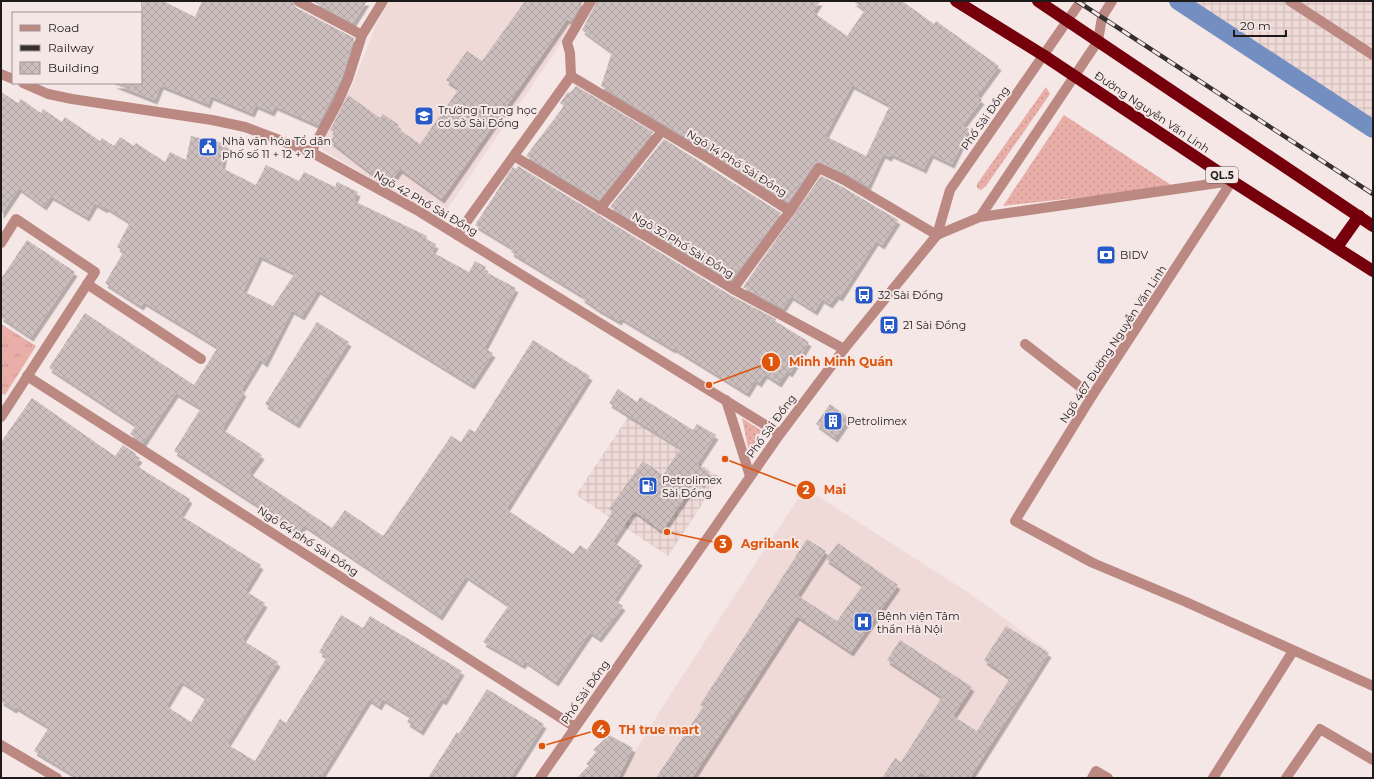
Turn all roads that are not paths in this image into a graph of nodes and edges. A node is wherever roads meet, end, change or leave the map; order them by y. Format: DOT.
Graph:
graph roads {
  1 [pos="383,1"];
  2 [pos="591,1"];
  3 [pos="956,1"];
  4 [pos="1038,1"];
  5 [pos="1081,1"];
  6 [pos="1112,1"];
  7 [pos="1290,1"];
  8 [pos="304,2"];
  9 [pos="1068,21"];
  10 [pos="362,35"];
  11 [pos="1098,41"];
  12 [pos="1043,55"];
  13 [pos="1373,55"];
  14 [pos="1,74"];
  15 [pos="1074,75"];
  16 [pos="571,76"];
  17 [pos="12,79"];
  18 [pos="25,84"];
  19 [pos="662,131"];
  20 [pos="311,152"];
  21 [pos="514,156"];
  22 [pos="1232,181"];
  23 [pos="600,209"];
  24 [pos="790,211"];
  25 [pos="980,216"];
  26 [pos="1359,216"];
  27 [pos="1373,226"];
  28 [pos="458,235"];
  29 [pos="937,235"];
  30 [pos="1,243"];
  31 [pos="1337,247"];
  32 [pos="1373,271"];
  33 [pos="87,284"];
  34 [pos="734,289"];
  35 [pos="1026,344"];
  36 [pos="844,349"];
  37 [pos="201,359"];
  38 [pos="27,376"];
  39 [pos="1092,396"];
  40 [pos="726,400"];
  41 [pos="1,417"];
  42 [pos="780,434"];
  43 [pos="750,476"];
  44 [pos="1292,651"];
  45 [pos="1373,686"];
  46 [pos="575,727"];
  47 [pos="1,745"];
  48 [pos="1373,760"];
  49 [pos="57,778"];
  50 [pos="540,778"];
  51 [pos="1092,778"];
  52 [pos="1108,778"];
  53 [pos="1213,778"];
  54 [pos="1286,778"];
  1 -- 10 [label="street"];
  2 -- 16 [label="street"];
  3 -- 12 [label="highway, Đường Nguyễn Văn Linh / QL.5"];
  4 -- 9 [label="highway"];
  5 -- 9 [label="street, Phố Sài Đồng"];
  6 -- 11 [label="street"];
  7 -- 13 [label="street"];
  8 -- 10 [label="street"];
  9 -- 11 [label="highway"];
  9 -- 12 [label="street, Phố Sài Đồng"];
  10 -- 20 [label="street"];
  11 -- 15 [label="street"];
  11 -- 26 [label="highway"];
  12 -- 15 [label="highway, Đường Nguyễn Văn Linh / QL.5"];
  12 -- 29 [label="street, Phố Sài Đồng"];
  14 -- 17 [label="street"];
  15 -- 22 [label="highway, Đường Nguyễn Văn Linh / QL.5"];
  15 -- 25 [label="street"];
  16 -- 19 [label="street, Ngõ 14 Phố Sài Đồng"];
  16 -- 21 [label="street"];
  18 -- 20 [label="street, Ngõ 42 Phố Sài Đồng"];
  19 -- 23 [label="street"];
  19 -- 24 [label="street, Ngõ 14 Phố Sài Đồng"];
  20 -- 28 [label="street, Ngõ 42 Phố Sài Đồng"];
  21 -- 23 [label="street, Ngõ 32 Phố Sài Đồng"];
  21 -- 28 [label="street"];
  22 -- 25 [label="street, Phố Sài Đồng"];
  22 -- 31 [label="highway, Đường Nguyễn Văn Linh / QL.5"];
  22 -- 39 [label="street, Ngõ 467 Đường Nguyễn Văn Linh"];
  23 -- 34 [label="street, Ngõ 32 Phố Sài Đồng"];
  24 -- 29 [label="street, Ngõ 14 Phố Sài Đồng"];
  24 -- 34 [label="street, Ngõ 14 Phố Sài Đồng"];
  25 -- 29 [label="street, Phố Sài Đồng"];
  26 -- 27 [label="highway"];
  26 -- 31 [label="highway"];
  28 -- 40 [label="street, Ngõ 42 Phố Sài Đồng"];
  29 -- 36 [label="street, Phố Sài Đồng"];
  30 -- 33 [label="street"];
  31 -- 32 [label="highway, Đường Nguyễn Văn Linh / QL.5"];
  33 -- 37 [label="street"];
  33 -- 38 [label="street"];
  34 -- 36 [label="street, Ngõ 32 Phố Sài Đồng"];
  35 -- 39 [label="street"];
  36 -- 42 [label="street, Phố Sài Đồng"];
  38 -- 41 [label="street"];
  38 -- 46 [label="street, Ngõ 64 phố Sài Đồng"];
  39 -- 44 [label="street, Ngõ 467 Đường Nguyễn Văn Linh"];
  40 -- 42 [label="street, Ngõ 42 Phố Sài Đồng"];
  40 -- 43 [label="street"];
  42 -- 43 [label="street, Phố Sài Đồng"];
  43 -- 46 [label="street, Phố Sài Đồng"];
  44 -- 45 [label="street"];
  44 -- 53 [label="street"];
  46 -- 50 [label="street, Phố Sài Đồng"];
  47 -- 49 [label="street"];
  48 -- 54 [label="street"];
  51 -- 52 [label="street"];
}
